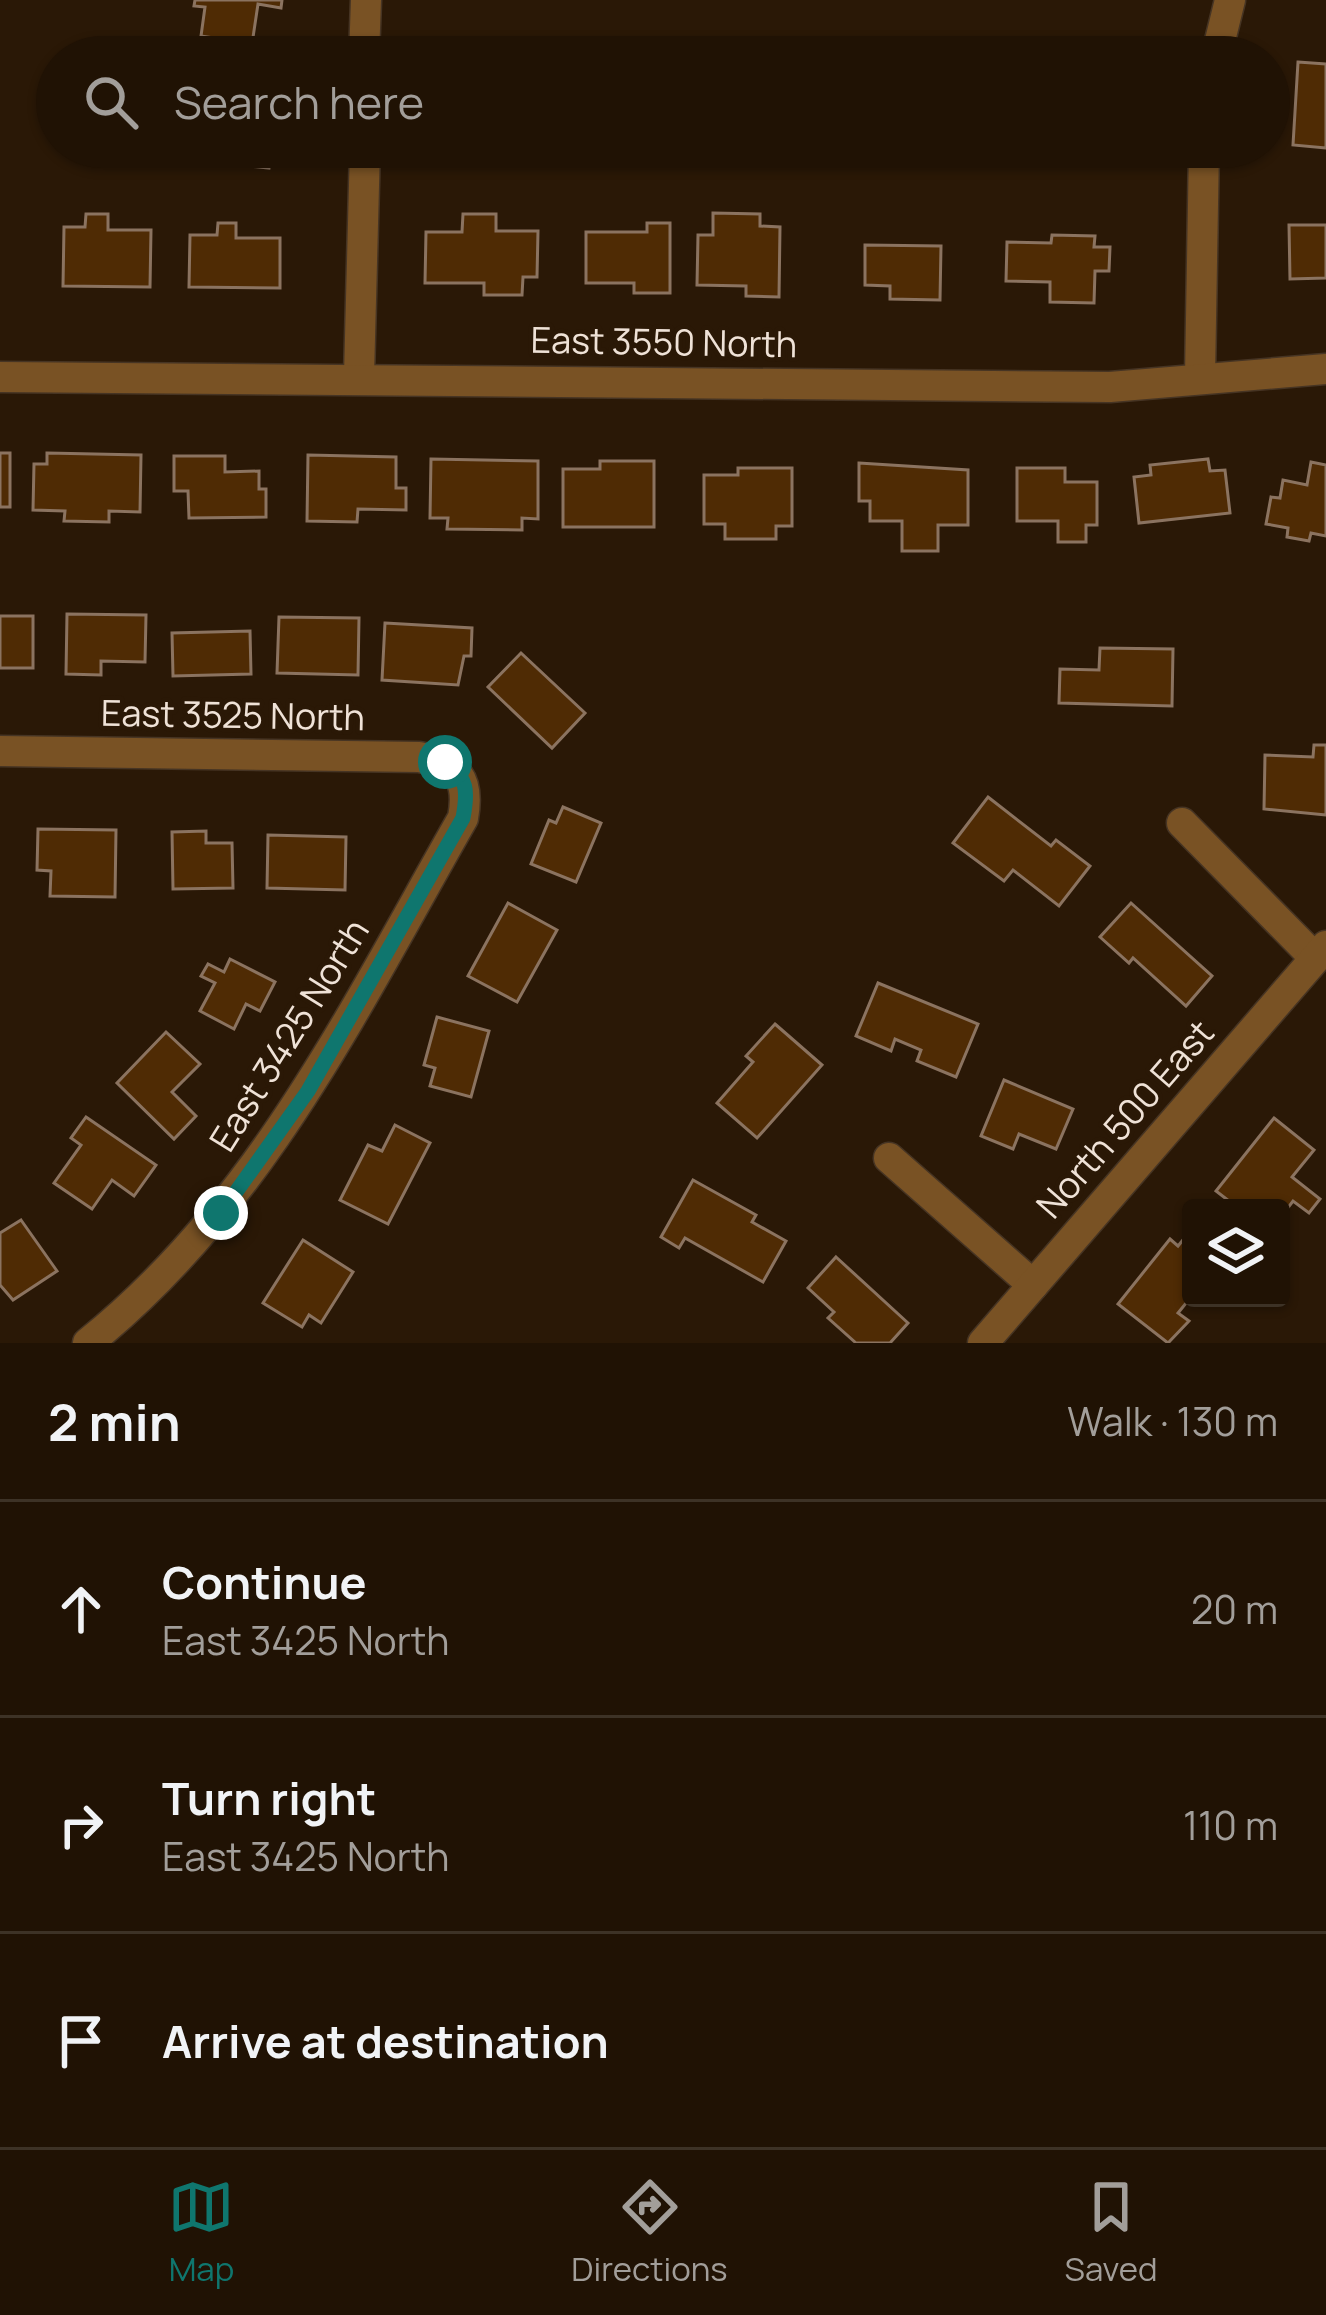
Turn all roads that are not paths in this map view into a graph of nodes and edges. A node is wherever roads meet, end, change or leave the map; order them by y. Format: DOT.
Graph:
graph roads {
  1 [pos="366,0"];
  2 [pos="1230,0"];
  3 [pos="365,36"];
  4 [pos="1221,36"];
  5 [pos="364,168"];
  6 [pos="1204,168"];
  7 [pos="1326,369"];
  8 [pos="358,376"];
  9 [pos="1200,376"];
  10 [pos="0,377"];
  11 [pos="0,751"];
  12 [pos="461,773"];
  13 [pos="1182,823"];
  14 [pos="1320,952"];
  15 [pos="889,1158"];
  16 [pos="1033,1286"];
  17 [pos="88,1343"];
  18 [pos="983,1343"];
  1 -- 3 [label="street"];
  2 -- 4 [label="street"];
  5 -- 8 [label="street"];
  6 -- 9 [label="street"];
  7 -- 9 [label="street, East 3550 North"];
  8 -- 9 [label="street, East 3550 North"];
  8 -- 10 [label="street, East 3550 North"];
  11 -- 12 [label="street, East 3525 North"];
  12 -- 17 [label="street, East 3425 North"];
  13 -- 14 [label="street"];
  14 -- 16 [label="street, North 500 East"];
  15 -- 16 [label="street"];
  16 -- 18 [label="street, North 500 East"];
}
